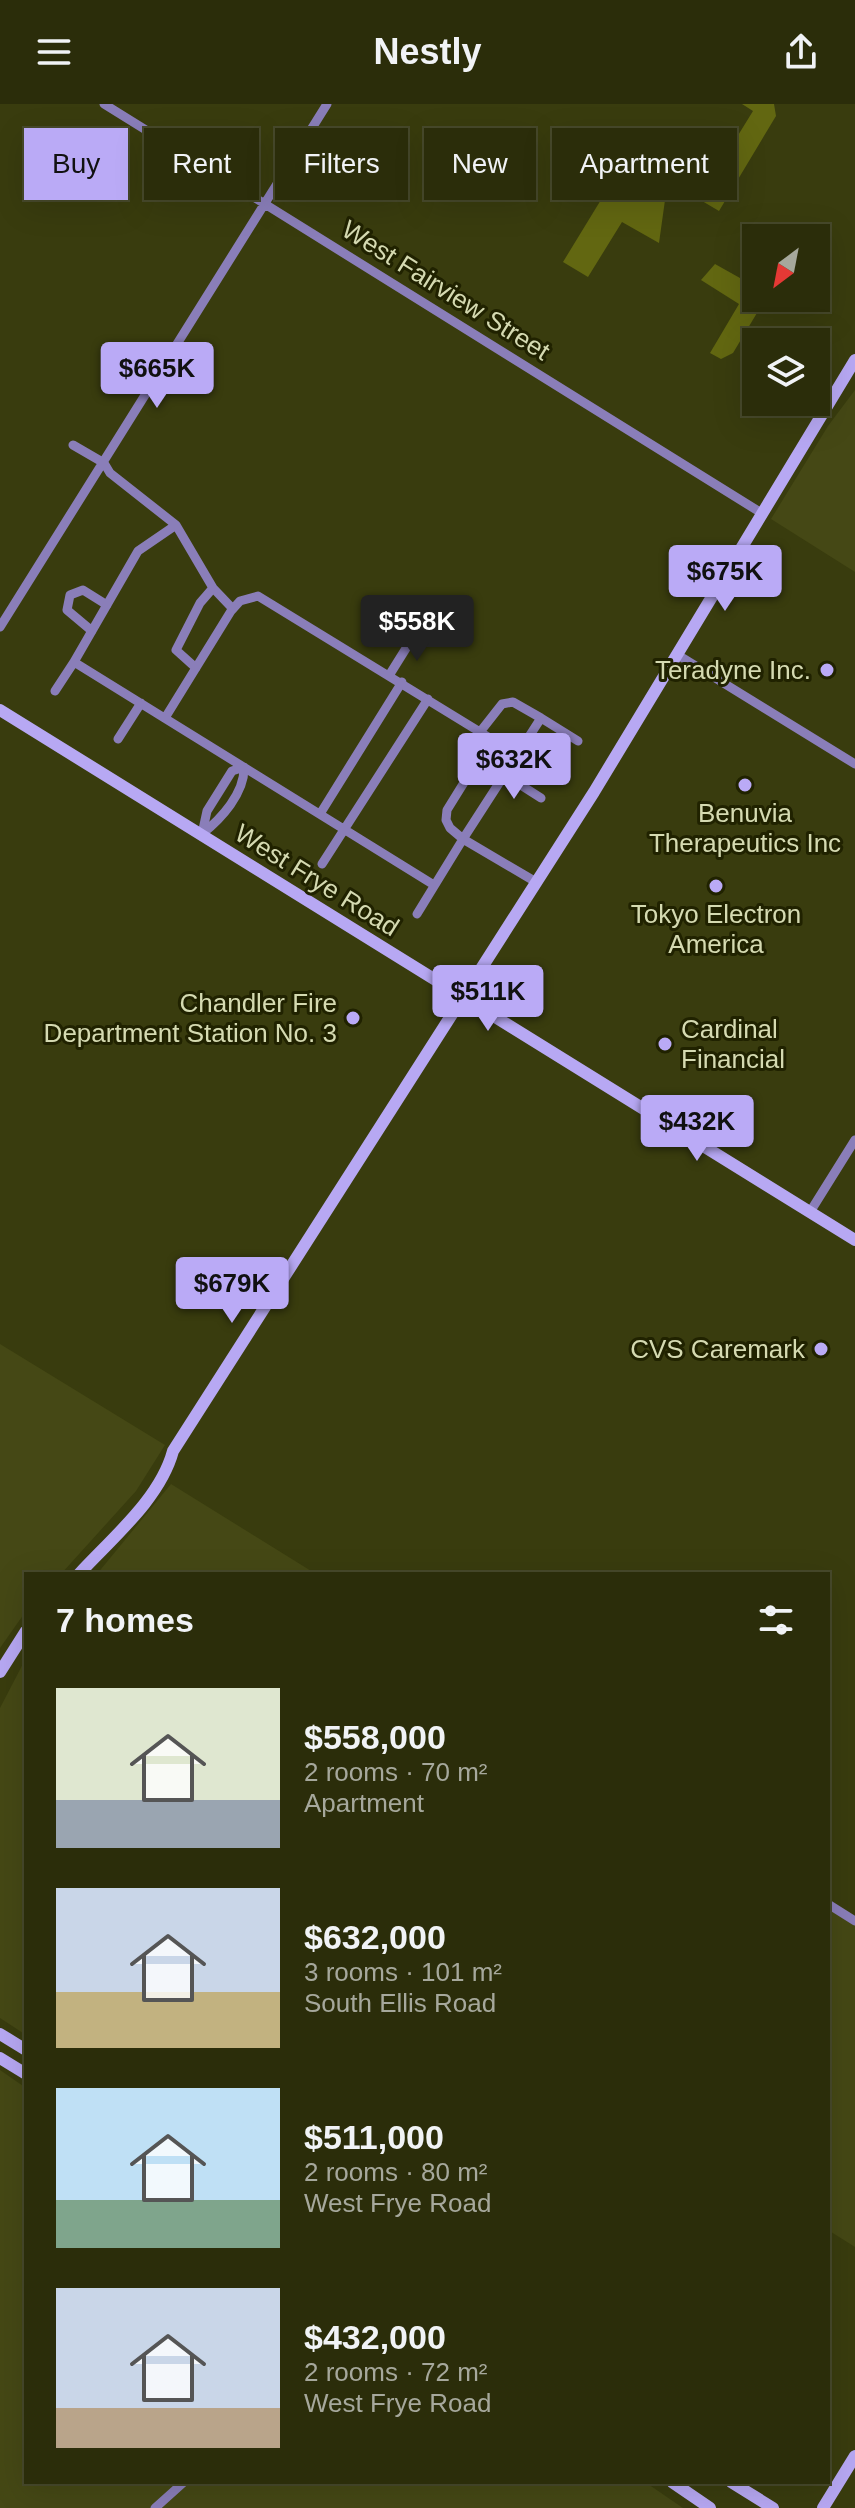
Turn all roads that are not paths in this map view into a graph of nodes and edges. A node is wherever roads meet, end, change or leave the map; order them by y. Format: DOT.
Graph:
graph roads {
  1 [pos="104,104"];
  2 [pos="327,104"];
  3 [pos="265,205"];
  4 [pos="855,360"];
  5 [pos="73,445"];
  6 [pos="104,463"];
  7 [pos="763,514"];
  8 [pos="176,525"];
  9 [pos="213,588"];
  10 [pos="107,605"];
  11 [pos="233,609"];
  12 [pos="0,627"];
  13 [pos="92,631"];
  14 [pos="415,634"];
  15 [pos="678,655"];
  16 [pos="74,662"];
  17 [pos="196,668"];
  18 [pos="390,674"];
  19 [pos="402,682"];
  20 [pos="55,691"];
  21 [pos="428,699"];
  22 [pos="141,703"];
  23 [pos="0,710"];
  24 [pos="165,718"];
  25 [pos="541,718"];
  26 [pos="480,732"];
  27 [pos="118,739"];
  28 [pos="491,739"];
  29 [pos="578,741"];
  30 [pos="517,755"];
  31 [pos="855,764"];
  32 [pos="244,767"];
  33 [pos="505,775"];
  34 [pos="541,798"];
  35 [pos="320,814"];
  36 [pos="345,830"];
  37 [pos="202,834"];
  38 [pos="463,839"];
  39 [pos="322,864"];
  40 [pos="536,882"];
  41 [pos="434,885"];
  42 [pos="417,914"];
  43 [pos="464,996"];
  44 [pos="855,1140"];
  45 [pos="810,1212"];
  46 [pos="855,1240"];
  47 [pos="81,1572"];
  48 [pos="24,1634"];
  49 [pos="0,1672"];
  50 [pos="830,1905"];
  51 [pos="855,1921"];
  52 [pos="0,2034"];
  53 [pos="24,2049"];
  54 [pos="0,2058"];
  55 [pos="24,2073"];
  56 [pos="855,2456"];
  57 [pos="182,2484"];
  58 [pos="675,2484"];
  59 [pos="734,2484"];
  60 [pos="155,2508"];
  61 [pos="710,2508"];
  62 [pos="773,2508"];
  63 [pos="823,2508"];
  1 -- 3 [label="street, West Fairview Street"];
  2 -- 3 [label="street"];
  3 -- 6 [label="street"];
  3 -- 7 [label="street, West Fairview Street"];
  4 -- 7 [label="street"];
  5 -- 6 [label="street"];
  6 -- 8 [label="street"];
  6 -- 12 [label="street"];
  7 -- 15 [label="street"];
  8 -- 9 [label="street"];
  8 -- 10 [label="street"];
  9 -- 11 [label="street"];
  9 -- 17 [label="street"];
  10 -- 13 [label="street"];
  10 -- 13 [label="street"];
  11 -- 17 [label="street"];
  11 -- 18 [label="street"];
  13 -- 16 [label="street"];
  14 -- 18 [label="street"];
  15 -- 31 [label="street"];
  15 -- 40 [label="street"];
  16 -- 20 [label="street"];
  16 -- 22 [label="street"];
  17 -- 24 [label="street"];
  18 -- 19 [label="street"];
  19 -- 21 [label="street"];
  19 -- 35 [label="street"];
  21 -- 26 [label="street"];
  21 -- 36 [label="street"];
  22 -- 24 [label="street"];
  22 -- 27 [label="street"];
  23 -- 37 [label="street, West Frye Road"];
  24 -- 32 [label="street"];
  25 -- 26 [label="street"];
  25 -- 29 [label="street"];
  25 -- 30 [label="street"];
  26 -- 28 [label="street"];
  28 -- 30 [label="street"];
  28 -- 38 [label="street"];
  30 -- 33 [label="street"];
  32 -- 35 [label="street"];
  32 -- 37 [label="street"];
  32 -- 37 [label="street"];
  33 -- 34 [label="street"];
  33 -- 38 [label="street"];
  35 -- 36 [label="street"];
  36 -- 39 [label="street"];
  36 -- 41 [label="street"];
  37 -- 43 [label="street, West Frye Road"];
  38 -- 40 [label="street"];
  38 -- 41 [label="street"];
  40 -- 43 [label="street"];
  41 -- 42 [label="street"];
  43 -- 45 [label="street, West Frye Road"];
  43 -- 47 [label="street"];
  44 -- 45 [label="street"];
  45 -- 46 [label="street, West Frye Road"];
  48 -- 49 [label="street"];
  50 -- 51 [label="street"];
  52 -- 53 [label="street"];
  54 -- 55 [label="street"];
  56 -- 63 [label="street"];
  57 -- 60 [label="street"];
  58 -- 61 [label="street"];
  59 -- 62 [label="street"];
}
